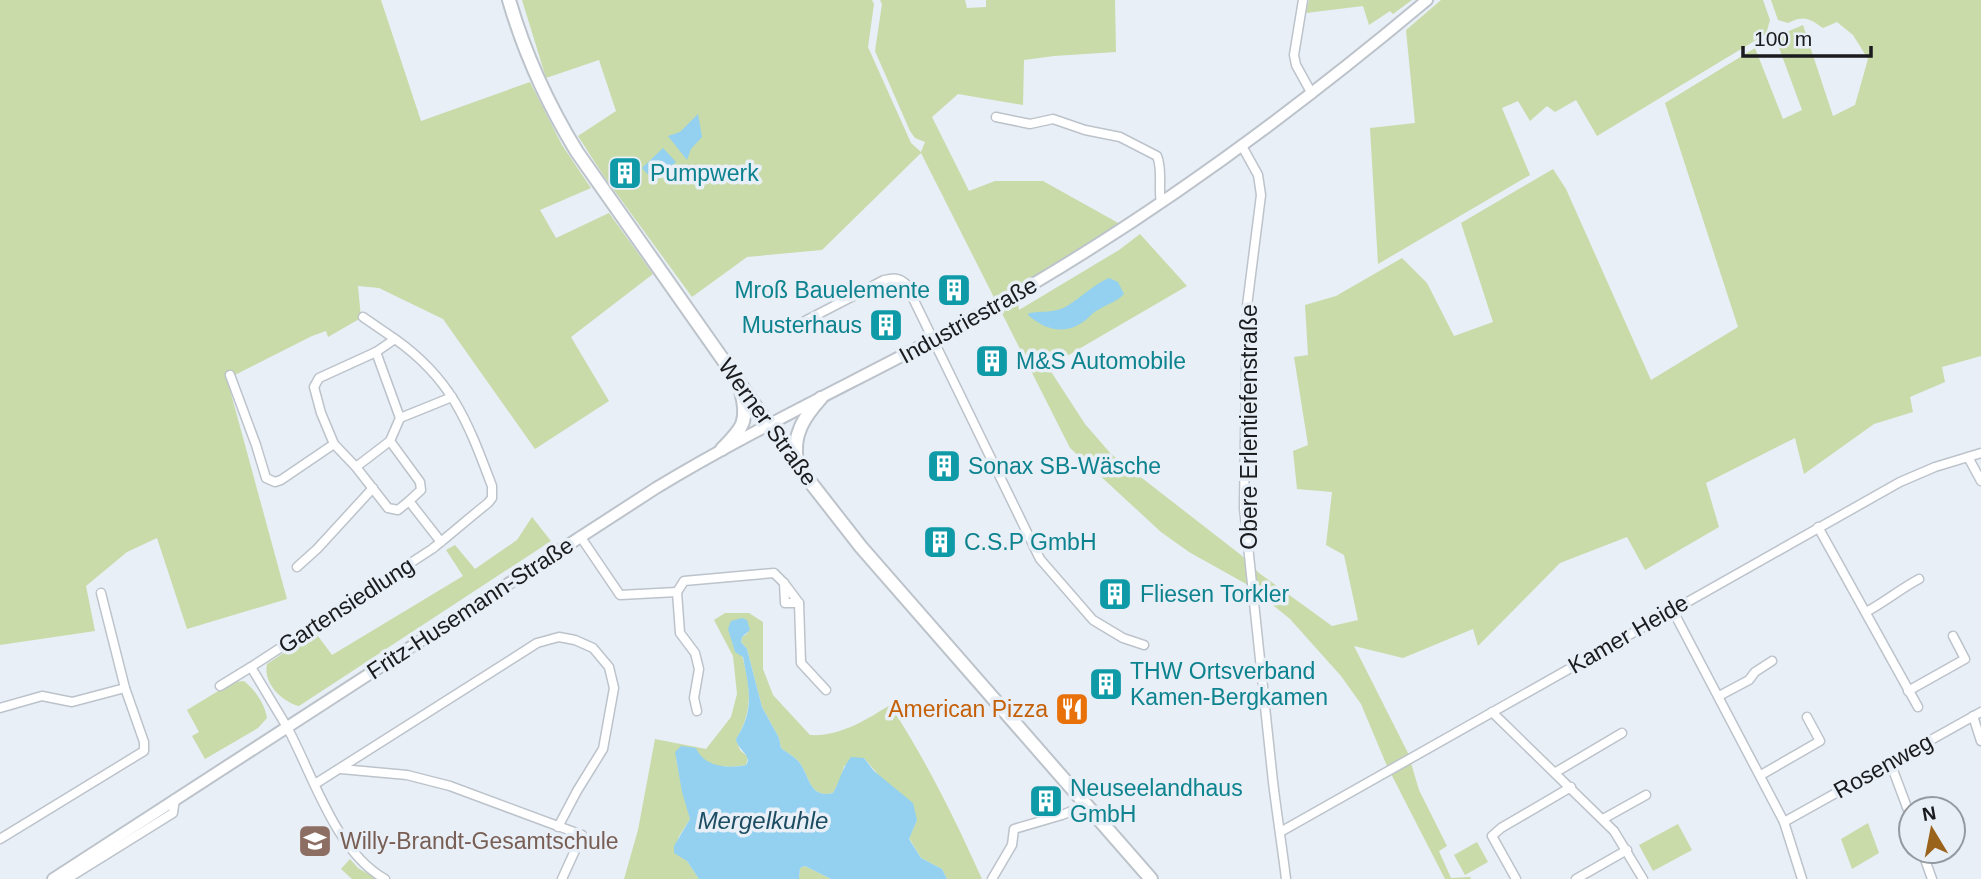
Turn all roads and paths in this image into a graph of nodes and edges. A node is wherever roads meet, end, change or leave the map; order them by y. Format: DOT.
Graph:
graph roads {
  1 [pos="509,0"];
  2 [pos="1303,0"];
  3 [pos="1427,0"];
  4 [pos="1312,93"];
  5 [pos="996,117"];
  6 [pos="1242,146"];
  7 [pos="1161,203"];
  8 [pos="363,317"];
  9 [pos="805,321"];
  10 [pos="395,339"];
  11 [pos="934,339"];
  12 [pos="376,352"];
  13 [pos="230,375"];
  14 [pos="738,380"];
  15 [pos="452,397"];
  16 [pos="821,398"];
  17 [pos="400,418"];
  18 [pos="769,425"];
  19 [pos="390,441"];
  20 [pos="334,444"];
  21 [pos="722,449"];
  22 [pos="1981,453"];
  23 [pos="1968,457"];
  24 [pos="797,465"];
  25 [pos="356,467"];
  26 [pos="1981,481"];
  27 [pos="373,488"];
  28 [pos="409,501"];
  29 [pos="1818,527"];
  30 [pos="580,537"];
  31 [pos="441,542"];
  32 [pos="297,567"];
  33 [pos="1919,579"];
  34 [pos="677,592"];
  35 [pos="101,593"];
  36 [pos="1672,609"];
  37 [pos="1866,612"];
  38 [pos="1953,636"];
  39 [pos="1144,645"];
  40 [pos="1772,661"];
  41 [pos="251,667"];
  42 [pos="220,686"];
  43 [pos="125,688"];
  44 [pos="826,690"];
  45 [pos="1908,691"];
  46 [pos="1719,696"];
  47 [pos="1918,707"];
  48 [pos="0,708"];
  49 [pos="697,711"];
  50 [pos="1492,712"];
  51 [pos="1977,714"];
  52 [pos="1807,717"];
  53 [pos="286,727"];
  54 [pos="1622,733"];
  55 [pos="1981,741"];
  56 [pos="1890,762"];
  57 [pos="341,769"];
  58 [pos="1556,772"];
  59 [pos="1761,775"];
  60 [pos="315,784"];
  61 [pos="1571,787"];
  62 [pos="1646,794"];
  63 [pos="1902,795"];
  64 [pos="176,799"];
  65 [pos="1086,805"];
  66 [pos="1603,819"];
  67 [pos="1784,822"];
  68 [pos="558,827"];
  69 [pos="1282,831"];
  70 [pos="0,839"];
  71 [pos="1627,850"];
  72 [pos="53,879"];
  73 [pos="67,879"];
  74 [pos="385,879"];
  75 [pos="562,879"];
  76 [pos="992,879"];
  77 [pos="1151,879"];
  78 [pos="1286,879"];
  79 [pos="1516,879"];
  80 [pos="1576,879"];
  81 [pos="1643,879"];
  82 [pos="1802,879"];
  1 -- 14 [label="main road, Werner Straße"];
  2 -- 4 [label="street"];
  3 -- 4 [label="street, Industriestraße"];
  4 -- 6 [label="street, Industriestraße"];
  5 -- 7 [label="street"];
  6 -- 7 [label="street, Industriestraße"];
  6 -- 69 [label="street, Obere Erlentiefenstraße"];
  7 -- 11 [label="street, Industriestraße"];
  8 -- 10 [label="street, Gartensiedlung"];
  9 -- 11 [label="street"];
  10 -- 12 [label="street"];
  10 -- 15 [label="street, Gartensiedlung"];
  11 -- 16 [label="street, Industriestraße"];
  11 -- 39 [label="street"];
  12 -- 17 [label="street"];
  12 -- 20 [label="street"];
  13 -- 20 [label="street"];
  14 -- 18 [label="main road, Werner Straße"];
  14 -- 21 [label="main road"];
  15 -- 17 [label="street"];
  15 -- 31 [label="street, Gartensiedlung"];
  16 -- 18 [label="street, Industriestraße"];
  16 -- 24 [label="main road"];
  17 -- 19 [label="street"];
  18 -- 21 [label="street, Fritz-Husemann-Straße"];
  18 -- 24 [label="main road, Werner Straße"];
  19 -- 25 [label="street"];
  19 -- 28 [label="street"];
  20 -- 25 [label="street"];
  21 -- 30 [label="street, Fritz-Husemann-Straße"];
  22 -- 23 [label="street, Kamer Heide"];
  23 -- 26 [label="street"];
  23 -- 29 [label="street, Kamer Heide"];
  24 -- 65 [label="main road, Werner Straße"];
  25 -- 27 [label="street"];
  27 -- 28 [label="street"];
  27 -- 32 [label="street"];
  28 -- 31 [label="street"];
  29 -- 36 [label="street, Kamer Heide"];
  29 -- 37 [label="street"];
  30 -- 34 [label="street"];
  30 -- 53 [label="street, Fritz-Husemann-Straße"];
  31 -- 41 [label="street, Gartensiedlung"];
  33 -- 37 [label="street"];
  34 -- 44 [label="street"];
  34 -- 49 [label="street"];
  35 -- 43 [label="street"];
  36 -- 46 [label="street"];
  36 -- 50 [label="street, Kamer Heide"];
  37 -- 45 [label="street"];
  38 -- 45 [label="street"];
  40 -- 46 [label="street"];
  41 -- 42 [label="street, Gartensiedlung"];
  41 -- 53 [label="street"];
  43 -- 48 [label="street"];
  43 -- 70 [label="street"];
  45 -- 47 [label="street"];
  46 -- 59 [label="street"];
  50 -- 58 [label="street"];
  50 -- 69 [label="street, Kamer Heide"];
  51 -- 55 [label="street"];
  51 -- 56 [label="street, Rosenweg"];
  52 -- 59 [label="street"];
  53 -- 60 [label="street"];
  53 -- 64 [label="street, Fritz-Husemann-Straße"];
  54 -- 58 [label="street"];
  56 -- 63 [label="street"];
  56 -- 67 [label="street, Rosenweg"];
  57 -- 60 [label="street"];
  57 -- 68 [label="street"];
  57 -- 68 [label="street"];
  58 -- 61 [label="street"];
  59 -- 67 [label="street"];
  60 -- 74 [label="street"];
  61 -- 66 [label="street"];
  61 -- 79 [label="street"];
  62 -- 66 [label="street"];
  64 -- 72 [label="street, Fritz-Husemann-Straße"];
  64 -- 73 [label="street, Fritz-Husemann-Straße"];
  65 -- 76 [label="street"];
  65 -- 77 [label="main road, Werner Straße"];
  66 -- 71 [label="street"];
  67 -- 82 [label="street"];
  68 -- 75 [label="street"];
  69 -- 78 [label="street, Obere Erlentiefenstraße"];
  71 -- 80 [label="street"];
  71 -- 81 [label="street"];
}
